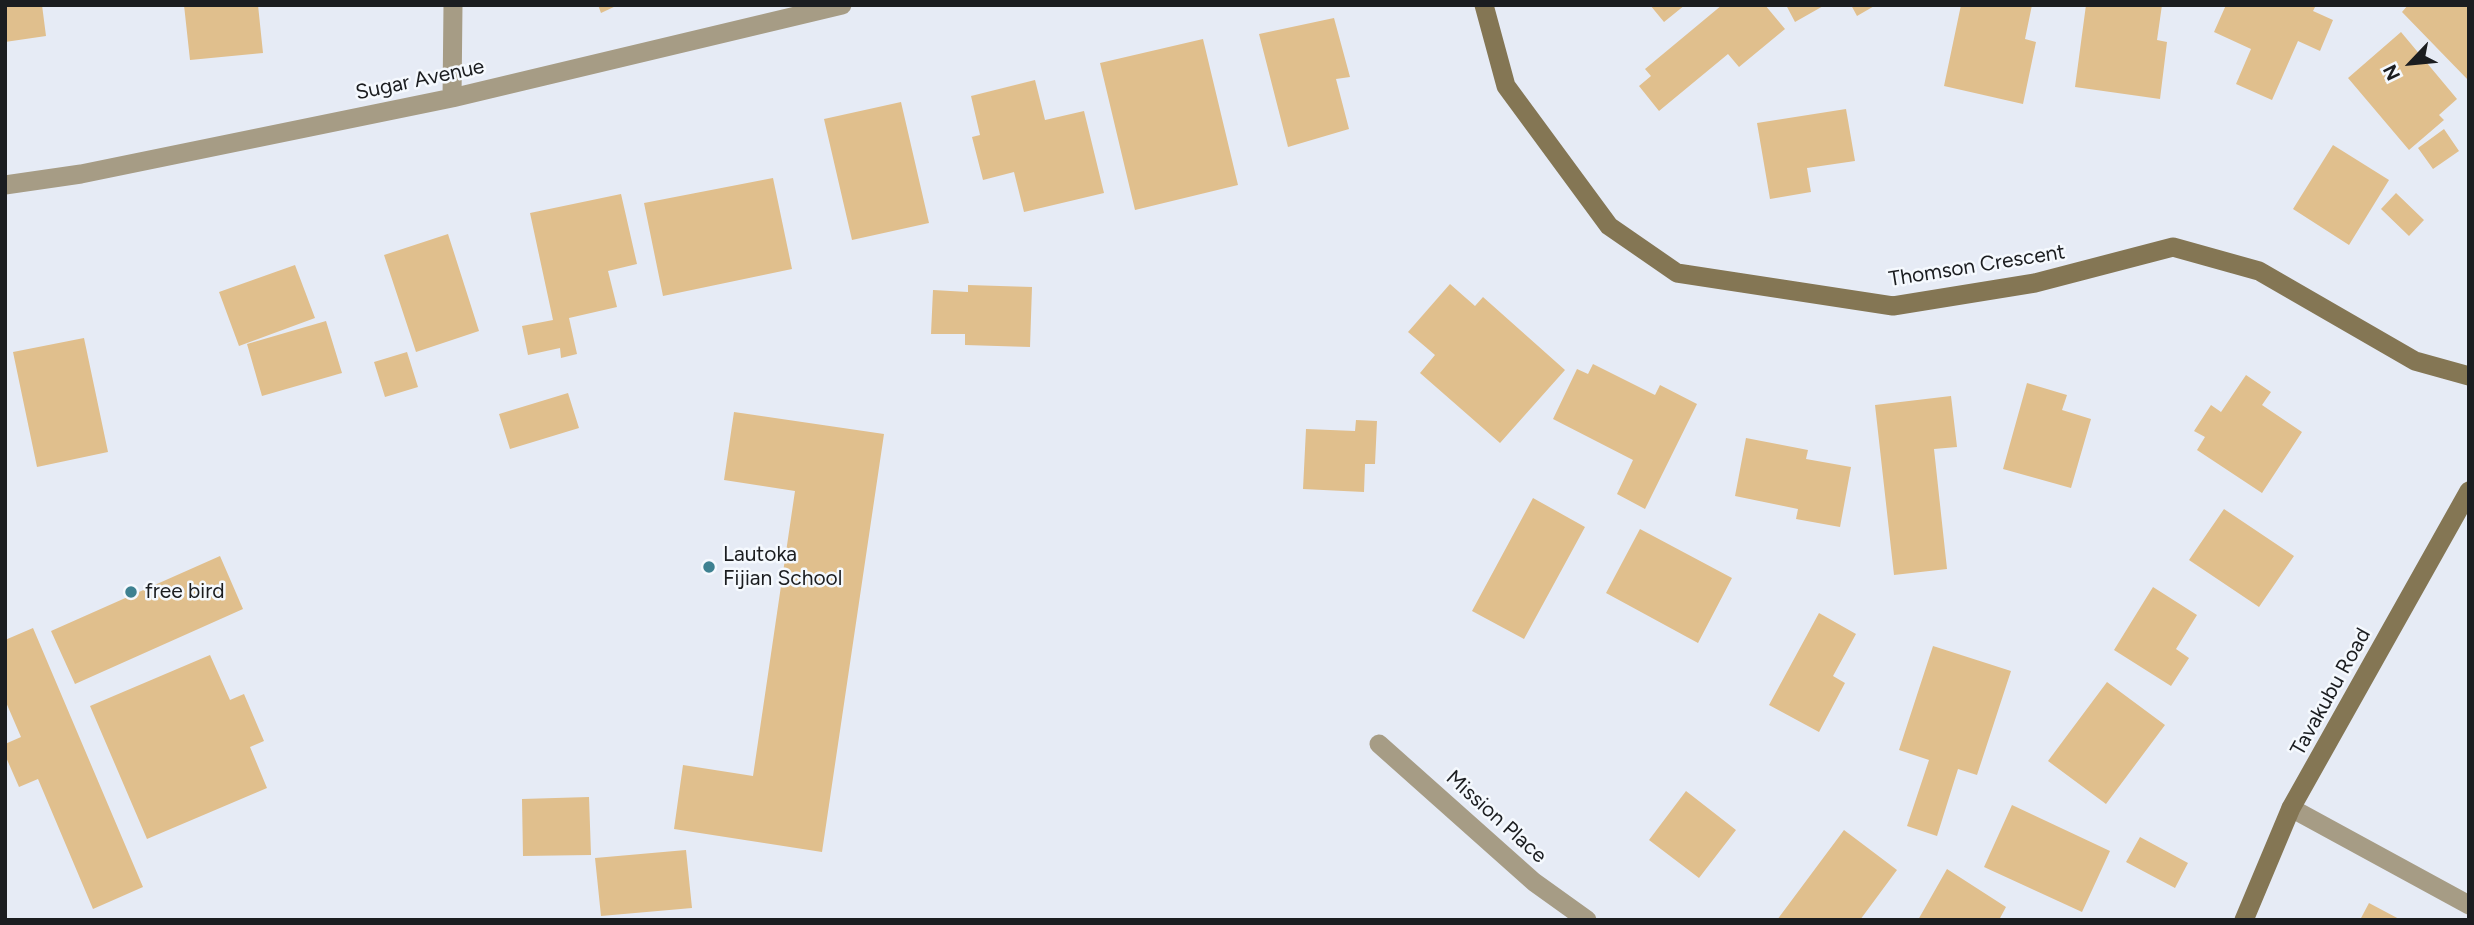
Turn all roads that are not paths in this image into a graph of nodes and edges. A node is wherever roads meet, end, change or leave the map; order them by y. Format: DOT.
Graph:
graph roads {
  1 [pos="453,5"];
  2 [pos="842,5"];
  3 [pos="1484,5"];
  4 [pos="452,98"];
  5 [pos="5,185"];
  6 [pos="2469,376"];
  7 [pos="2469,491"];
  8 [pos="1378,744"];
  9 [pos="2291,808"];
  10 [pos="2469,905"];
  11 [pos="1587,920"];
  12 [pos="2244,920"];
  1 -- 4 [label="street"];
  2 -- 4 [label="street, Sugar Avenue"];
  3 -- 6 [label="main road, Thomson Crescent"];
  4 -- 5 [label="street, Sugar Avenue"];
  7 -- 9 [label="main road, Tavakubu Road"];
  8 -- 11 [label="street, Mission Place"];
  9 -- 10 [label="street"];
  9 -- 12 [label="main road, Tavakubu Road"];
}
